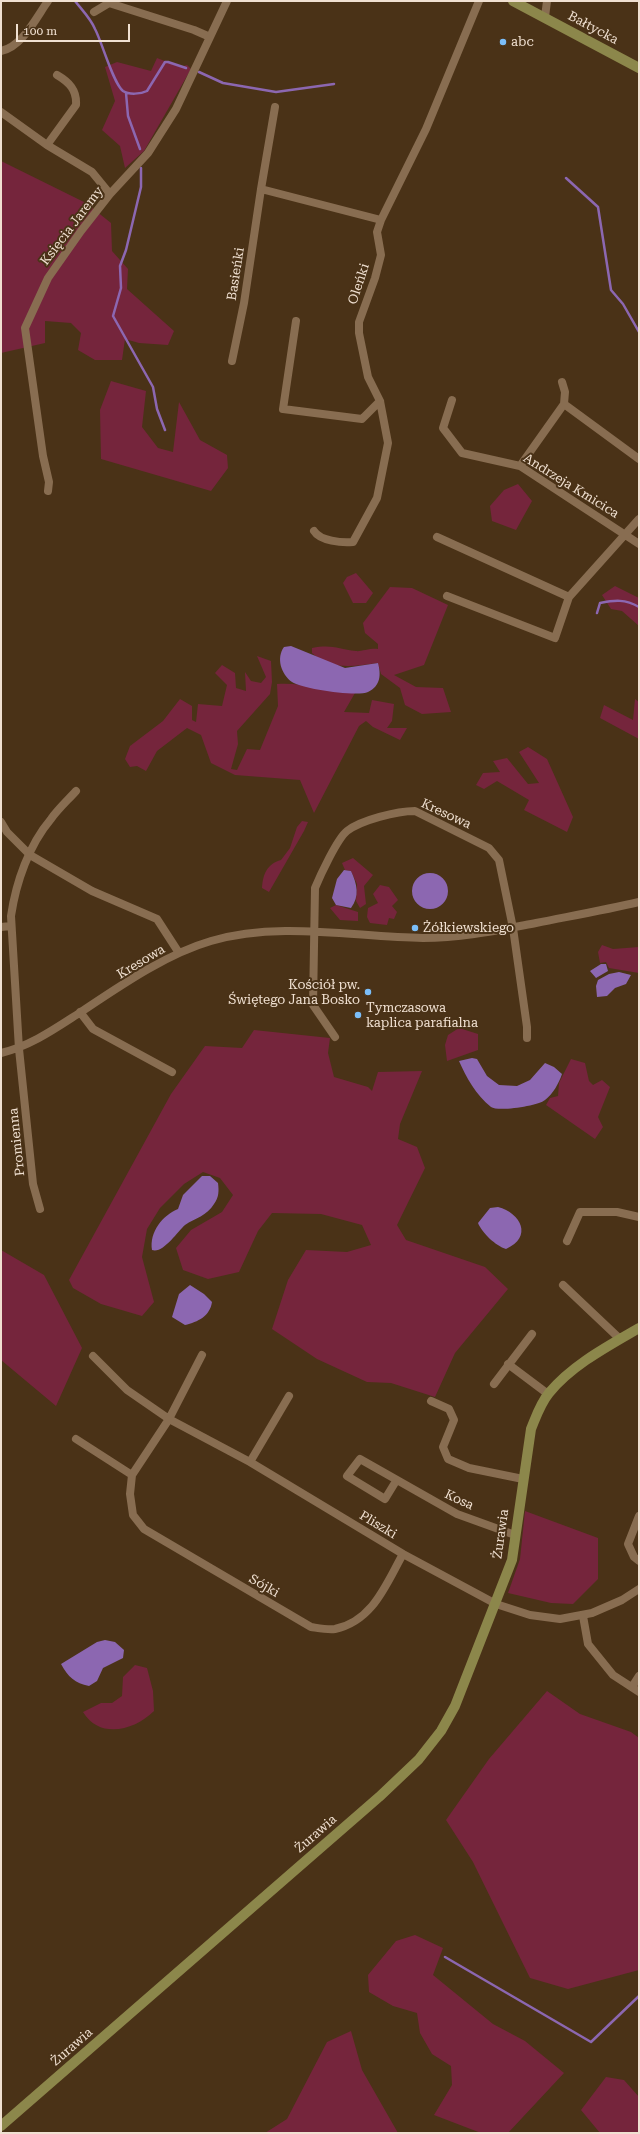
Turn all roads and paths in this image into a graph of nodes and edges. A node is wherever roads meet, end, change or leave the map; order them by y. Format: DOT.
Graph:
graph roads {
  1 [pos="48,1"];
  2 [pos="228,1"];
  3 [pos="479,1"];
  4 [pos="513,1"];
  5 [pos="547,1"];
  6 [pos="94,12"];
  7 [pos="545,17"];
  8 [pos="210,38"];
  9 [pos="1,51"];
  10 [pos="639,68"];
  11 [pos="57,75"];
  12 [pos="275,107"];
  13 [pos="1,112"];
  14 [pos="47,145"];
  15 [pos="261,189"];
  16 [pos="110,194"];
  17 [pos="381,220"];
  18 [pos="296,321"];
  19 [pos="232,361"];
  20 [pos="562,382"];
  21 [pos="380,400"];
  22 [pos="452,400"];
  23 [pos="564,404"];
  24 [pos="639,459"];
  25 [pos="520,466"];
  26 [pos="48,491"];
  27 [pos="639,519"];
  28 [pos="314,530"];
  29 [pos="626,536"];
  30 [pos="437,537"];
  31 [pos="639,544"];
  32 [pos="447,596"];
  33 [pos="569,597"];
  34 [pos="76,791"];
  35 [pos="1,822"];
  36 [pos="30,855"];
  37 [pos="639,902"];
  38 [pos="11,926"];
  39 [pos="1,927"];
  40 [pos="513,928"];
  41 [pos="313,931"];
  42 [pos="179,953"];
  43 [pos="80,1012"];
  44 [pos="335,1038"];
  45 [pos="527,1038"];
  46 [pos="19,1049"];
  47 [pos="1,1053"];
  48 [pos="172,1072"];
  49 [pos="40,1209"];
  50 [pos="639,1217"];
  51 [pos="567,1241"];
  52 [pos="563,1285"];
  53 [pos="639,1328"];
  54 [pos="532,1334"];
  55 [pos="620,1339"];
  56 [pos="202,1355"];
  57 [pos="93,1356"];
  58 [pos="508,1364"];
  59 [pos="494,1384"];
  60 [pos="548,1394"];
  61 [pos="289,1396"];
  62 [pos="431,1401"];
  63 [pos="169,1419"];
  64 [pos="76,1439"];
  65 [pos="250,1462"];
  66 [pos="132,1475"];
  67 [pos="523,1479"];
  68 [pos="396,1481"];
  69 [pos="639,1516"];
  70 [pos="515,1535"];
  71 [pos="403,1554"];
  72 [pos="639,1562"];
  73 [pos="639,1589"];
  74 [pos="496,1604"];
  75 [pos="583,1616"];
  76 [pos="639,1676"];
  77 [pos="632,1686"];
  78 [pos="639,1692"];
  79 [pos="1,2126"];
  1 -- 9 [label="street"];
  2 -- 8 [label="street, Księcia Jaremy"];
  3 -- 17 [label="street, Oleńki"];
  4 -- 7 [label="street, Bałtycka"];
  5 -- 7 [label="street"];
  6 -- 8 [label="street"];
  7 -- 10 [label="street, Bałtycka"];
  8 -- 16 [label="street, Księcia Jaremy"];
  11 -- 14 [label="street"];
  12 -- 15 [label="street, Basieńki"];
  13 -- 14 [label="street"];
  14 -- 16 [label="street"];
  15 -- 17 [label="street"];
  15 -- 19 [label="street, Basieńki"];
  16 -- 26 [label="street, Księcia Jaremy"];
  17 -- 21 [label="street, Oleńki"];
  18 -- 21 [label="street"];
  20 -- 23 [label="street"];
  21 -- 28 [label="street, Oleńki"];
  22 -- 25 [label="street, Andrzeja Kmicica"];
  23 -- 24 [label="street"];
  23 -- 25 [label="street"];
  25 -- 29 [label="street, Andrzeja Kmicica"];
  27 -- 29 [label="street, Andrzeja Kmicica"];
  29 -- 31 [label="street, Andrzeja Kmicica"];
  29 -- 33 [label="street, Andrzeja Kmicica"];
  30 -- 33 [label="street"];
  32 -- 33 [label="street, Andrzeja Kmicica"];
  34 -- 36 [label="street, Promienna"];
  35 -- 36 [label="street"];
  36 -- 38 [label="street, Promienna"];
  36 -- 42 [label="street"];
  37 -- 40 [label="street, Kresowa"];
  38 -- 39 [label="street"];
  38 -- 46 [label="street, Promienna"];
  40 -- 41 [label="street, Kresowa"];
  40 -- 41 [label="street, Kresowa"];
  40 -- 45 [label="street, Kresowa"];
  41 -- 42 [label="street, Kresowa"];
  41 -- 44 [label="street"];
  42 -- 43 [label="street, Kresowa"];
  43 -- 46 [label="street, Kresowa"];
  43 -- 48 [label="street"];
  46 -- 47 [label="street, Kresowa"];
  46 -- 49 [label="street, Promienna"];
  50 -- 51 [label="street"];
  52 -- 55 [label="street"];
  53 -- 55 [label="street, Żurawia"];
  54 -- 58 [label="street"];
  55 -- 60 [label="street, Żurawia"];
  56 -- 63 [label="street, Sójki"];
  57 -- 63 [label="street, Pliszki"];
  58 -- 59 [label="street"];
  58 -- 60 [label="street"];
  60 -- 67 [label="street, Żurawia"];
  61 -- 65 [label="street"];
  62 -- 67 [label="street"];
  63 -- 65 [label="street, Pliszki"];
  63 -- 66 [label="street, Sójki"];
  64 -- 66 [label="street"];
  65 -- 71 [label="street, Pliszki"];
  66 -- 71 [label="street, Sójki"];
  67 -- 70 [label="street, Żurawia"];
  68 -- 68 [label="street, Kosa"];
  68 -- 70 [label="street, Kosa"];
  69 -- 72 [label="street"];
  70 -- 74 [label="street, Żurawia"];
  71 -- 74 [label="street, Pliszki"];
  73 -- 75 [label="street, Pliszki"];
  74 -- 75 [label="street, Pliszki"];
  74 -- 79 [label="street, Żurawia"];
  75 -- 77 [label="street"];
  76 -- 77 [label="street"];
  77 -- 78 [label="street"];
}
